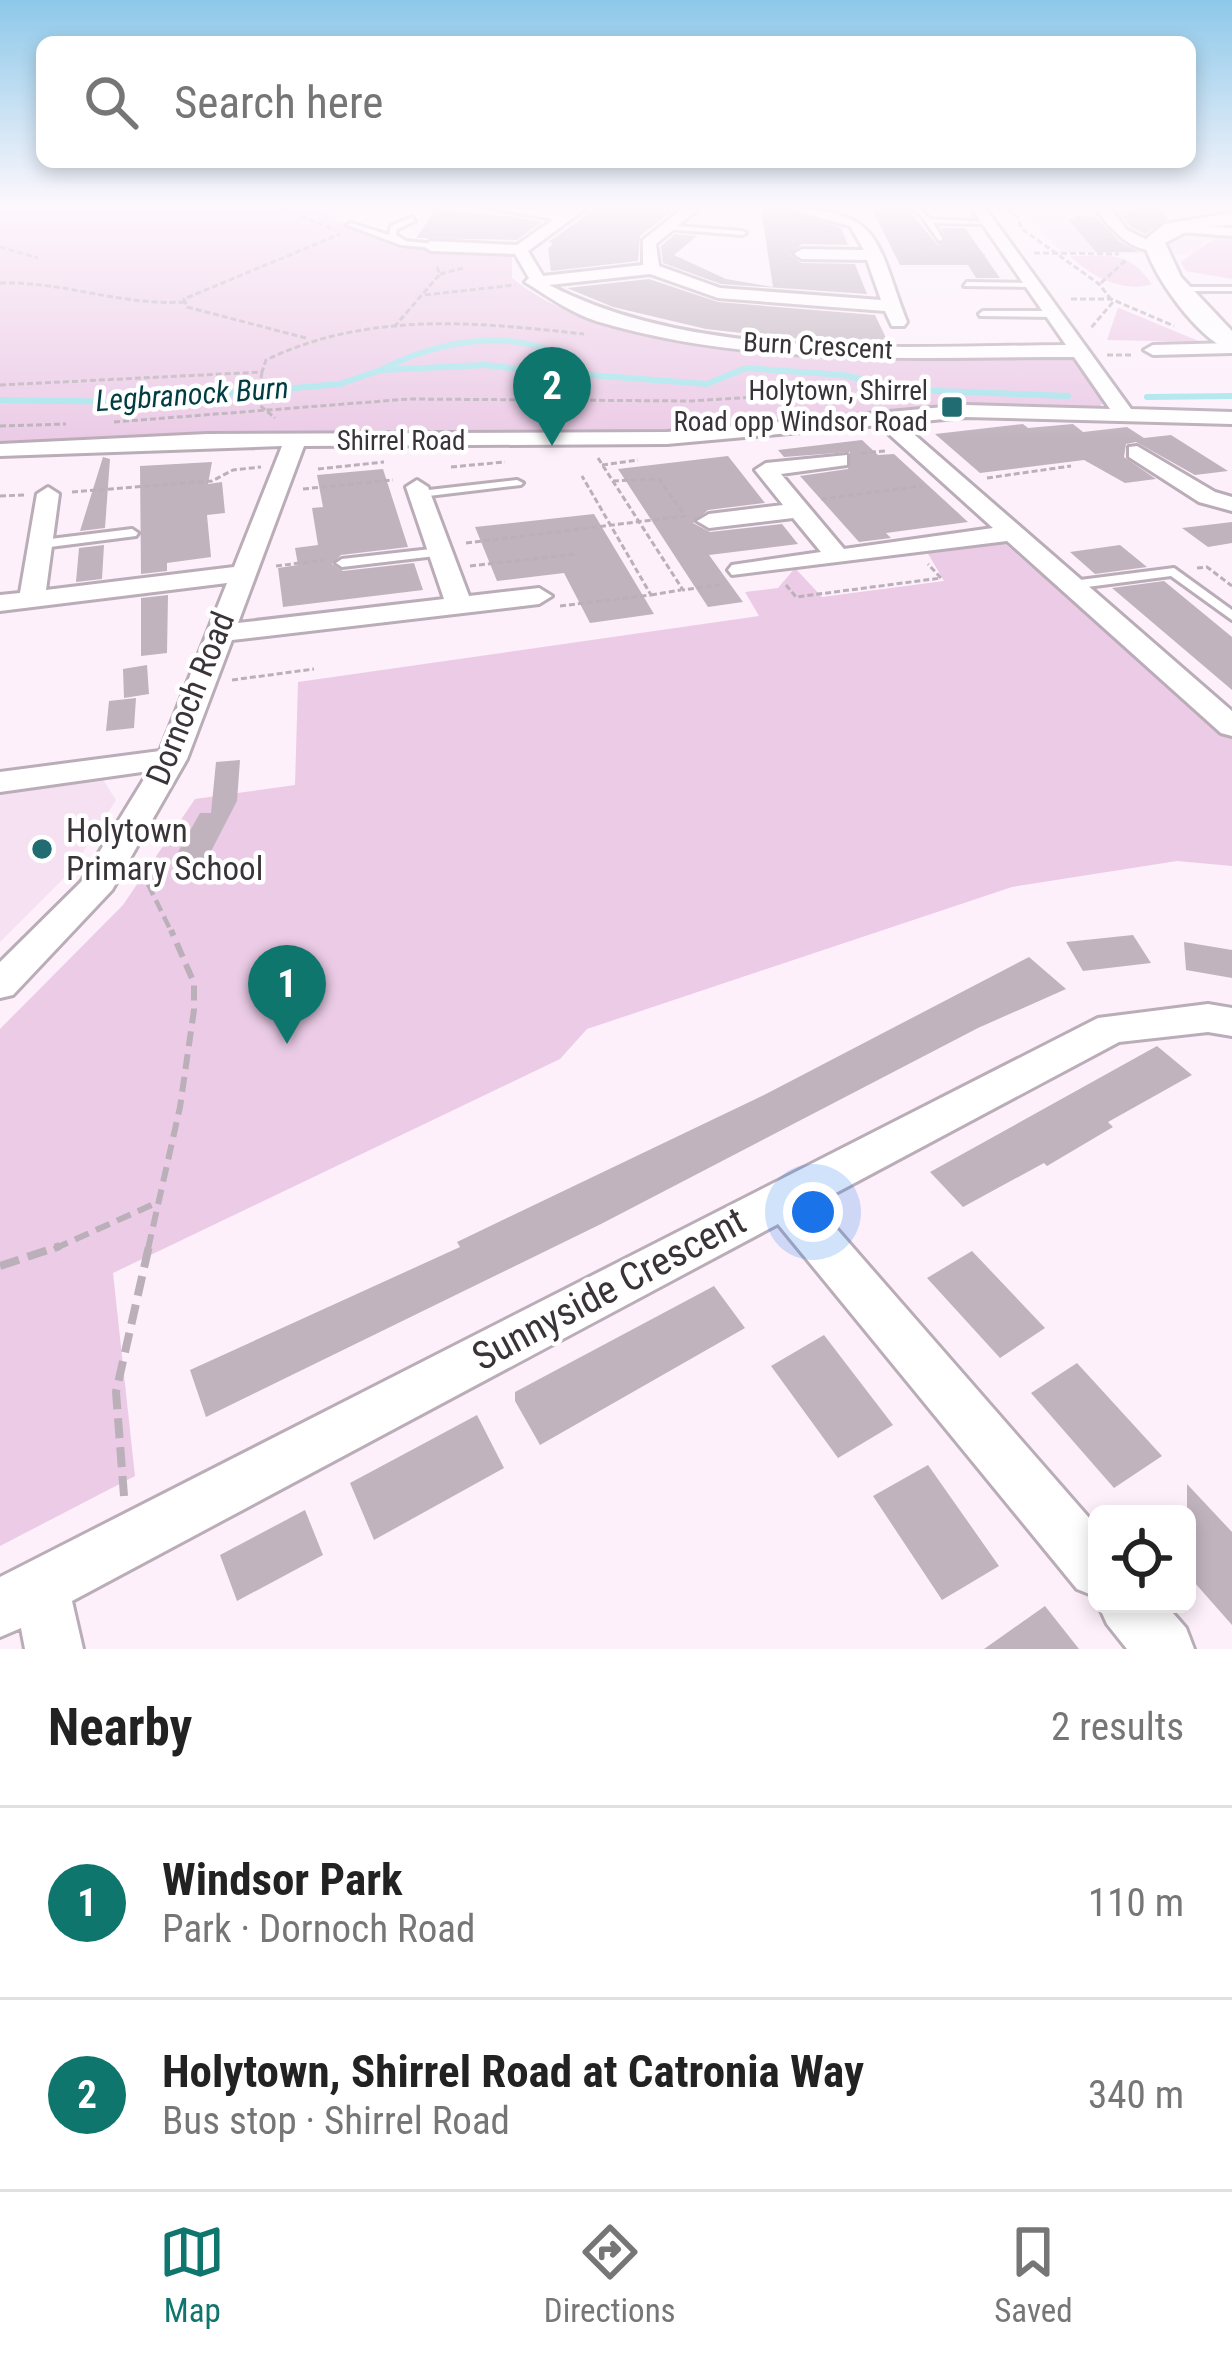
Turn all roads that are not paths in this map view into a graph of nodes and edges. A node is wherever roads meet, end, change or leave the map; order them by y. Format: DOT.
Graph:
graph roads {
  1 [pos="539,286"];
  2 [pos="698,286"];
  3 [pos="884,286"];
  4 [pos="968,286"];
  5 [pos="990,286"];
  6 [pos="1034,286"];
  7 [pos="1179,286"];
  8 [pos="1182,289"];
  9 [pos="1232,289"];
  10 [pos="1044,299"];
  11 [pos="892,306"];
  12 [pos="982,314"];
  13 [pos="1208,320"];
  14 [pos="1232,321"];
  15 [pos="989,325"];
  16 [pos="1231,347"];
  17 [pos="1083,349"];
  18 [pos="910,350"];
  19 [pos="1145,353"];
  20 [pos="1118,403"];
  21 [pos="1232,418"];
  22 [pos="884,419"];
  23 [pos="295,441"];
  24 [pos="0,450"];
  25 [pos="839,460"];
  26 [pos="1148,466"];
  27 [pos="1232,481"];
  28 [pos="518,483"];
  29 [pos="1189,486"];
  30 [pos="418,491"];
  31 [pos="49,494"];
  32 [pos="1232,503"];
  33 [pos="798,510"];
  34 [pos="709,520"];
  35 [pos="1011,532"];
  36 [pos="132,533"];
  37 [pos="42,544"];
  38 [pos="447,555"];
  39 [pos="837,556"];
  40 [pos="341,563"];
  41 [pos="757,572"];
  42 [pos="240,574"];
  43 [pos="1072,585"];
  44 [pos="539,596"];
  45 [pos="32,599"];
  46 [pos="0,603"];
  47 [pos="459,605"];
  48 [pos="1232,616"];
  49 [pos="217,634"];
  50 [pos="1232,728"];
  51 [pos="172,759"];
  52 [pos="0,782"];
  53 [pos="0,986"];
  54 [pos="1232,1022"];
  55 [pos="782,1198"];
  56 [pos="1088,1558"];
  57 [pos="20,1598"];
  58 [pos="1135,1613"];
  59 [pos="54,1649"];
  60 [pos="1165,1649"];
  1 -- 18 [label="street, Burn Crescent"];
  2 -- 11 [label="street"];
  3 -- 11 [label="street"];
  4 -- 12 [label="lane"];
  5 -- 10 [label="lane"];
  6 -- 10 [label="street"];
  7 -- 8 [label="main road"];
  8 -- 9 [label="lane"];
  8 -- 13 [label="main road"];
  10 -- 12 [label="lane"];
  10 -- 17 [label="street"];
  11 -- 18 [label="street"];
  12 -- 15 [label="lane"];
  13 -- 14 [label="street"];
  13 -- 16 [label="main road"];
  16 -- 19 [label="street"];
  17 -- 18 [label="street, Burn Crescent"];
  17 -- 20 [label="street"];
  20 -- 21 [label="street, Shirrel Road"];
  20 -- 22 [label="street, Shirrel Road"];
  22 -- 23 [label="street, Shirrel Road"];
  22 -- 35 [label="street"];
  23 -- 24 [label="street, Shirrel Road"];
  23 -- 42 [label="street, Dornoch Road"];
  25 -- 33 [label="street"];
  26 -- 29 [label="street"];
  27 -- 29 [label="street"];
  28 -- 30 [label="lane"];
  29 -- 32 [label="street"];
  30 -- 38 [label="street"];
  31 -- 37 [label="street"];
  33 -- 34 [label="street"];
  33 -- 39 [label="street"];
  35 -- 39 [label="street"];
  35 -- 43 [label="street"];
  36 -- 37 [label="lane"];
  37 -- 45 [label="street"];
  38 -- 40 [label="lane"];
  38 -- 47 [label="street"];
  39 -- 41 [label="street"];
  42 -- 45 [label="street"];
  42 -- 49 [label="street, Dornoch Road"];
  43 -- 48 [label="lane"];
  43 -- 50 [label="street"];
  44 -- 47 [label="street"];
  45 -- 46 [label="street"];
  47 -- 49 [label="street"];
  49 -- 51 [label="street, Dornoch Road"];
  51 -- 52 [label="street"];
  51 -- 53 [label="street, Dornoch Road"];
  54 -- 55 [label="street, Sunnyside Crescent"];
  55 -- 56 [label="street"];
  55 -- 57 [label="street, Sunnyside Crescent"];
  57 -- 59 [label="street"];
  58 -- 60 [label="street"];
}
